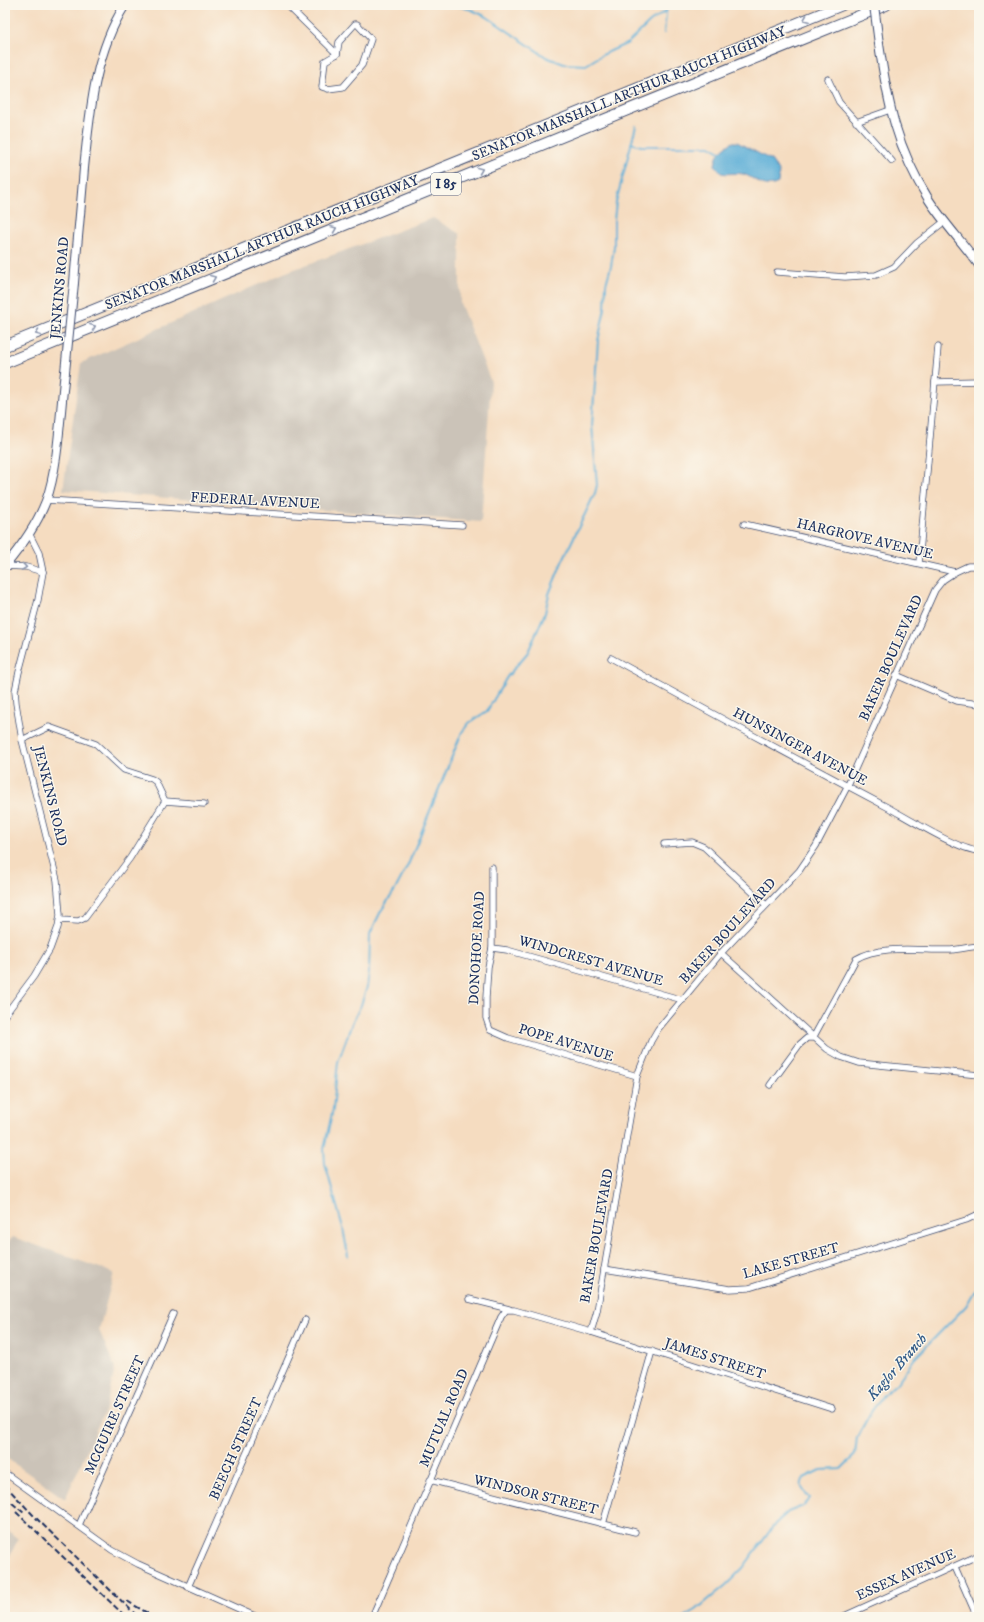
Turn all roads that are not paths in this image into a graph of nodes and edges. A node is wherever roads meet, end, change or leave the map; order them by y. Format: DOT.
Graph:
graph roads {
  1 [pos="125,5"];
  2 [pos="287,5"];
  3 [pos="842,5"];
  4 [pos="874,5"];
  5 [pos="886,5"];
  6 [pos="337,54"];
  7 [pos="828,79"];
  8 [pos="890,110"];
  9 [pos="856,122"];
  10 [pos="892,161"];
  11 [pos="945,221"];
  12 [pos="979,265"];
  13 [pos="776,272"];
  14 [pos="5,346"];
  15 [pos="938,347"];
  16 [pos="5,363"];
  17 [pos="979,381"];
  18 [pos="936,382"];
  19 [pos="46,500"];
  20 [pos="744,524"];
  21 [pos="462,525"];
  22 [pos="29,533"];
  23 [pos="919,563"];
  24 [pos="5,566"];
  25 [pos="979,566"];
  26 [pos="43,572"];
  27 [pos="955,572"];
  28 [pos="611,658"];
  29 [pos="896,675"];
  30 [pos="979,704"];
  31 [pos="22,740"];
  32 [pos="847,787"];
  33 [pos="165,801"];
  34 [pos="204,804"];
  35 [pos="664,844"];
  36 [pos="979,851"];
  37 [pos="492,867"];
  38 [pos="766,905"];
  39 [pos="60,920"];
  40 [pos="979,946"];
  41 [pos="492,948"];
  42 [pos="721,953"];
  43 [pos="683,1000"];
  44 [pos="5,1015"];
  45 [pos="490,1030"];
  46 [pos="813,1038"];
  47 [pos="979,1075"];
  48 [pos="637,1076"];
  49 [pos="770,1086"];
  50 [pos="979,1214"];
  51 [pos="604,1269"];
  52 [pos="469,1299"];
  53 [pos="509,1309"];
  54 [pos="173,1314"];
  55 [pos="305,1320"];
  56 [pos="591,1332"];
  57 [pos="652,1351"];
  58 [pos="832,1409"];
  59 [pos="5,1473"];
  60 [pos="430,1480"];
  61 [pos="603,1524"];
  62 [pos="79,1525"];
  63 [pos="635,1532"];
  64 [pos="979,1555"];
  65 [pos="955,1567"];
  66 [pos="188,1587"];
  67 [pos="257,1617"];
  68 [pos="372,1617"];
  69 [pos="842,1617"];
  70 [pos="977,1617"];
  1 -- 19 [label="street, JENKINS ROAD, bridge"];
  2 -- 6 [label="street"];
  3 -- 14 [label="highway, SENATOR MARSHALL ARTHUR RAUCH HIGHWAY / I 85, one-way"];
  4 -- 8 [label="street, bridge"];
  16 -- 5 [label="highway, SENATOR MARSHALL ARTHUR RAUCH HIGHWAY / I 85, one-way"];
  6 -- 6 [label="street"];
  7 -- 9 [label="street"];
  8 -- 9 [label="street"];
  8 -- 11 [label="street"];
  9 -- 10 [label="street"];
  11 -- 12 [label="street"];
  11 -- 13 [label="street"];
  15 -- 18 [label="street"];
  17 -- 18 [label="street"];
  18 -- 23 [label="street"];
  19 -- 21 [label="street, FEDERAL AVENUE"];
  19 -- 22 [label="street, JENKINS ROAD"];
  20 -- 23 [label="street, HARGROVE AVENUE"];
  22 -- 24 [label="street"];
  22 -- 26 [label="street, JENKINS ROAD"];
  23 -- 27 [label="street, HARGROVE AVENUE"];
  24 -- 26 [label="street, one-way"];
  25 -- 27 [label="street"];
  26 -- 31 [label="street, JENKINS ROAD"];
  27 -- 29 [label="street, BAKER BOULEVARD"];
  28 -- 32 [label="street, HUNSINGER AVENUE"];
  29 -- 30 [label="street"];
  29 -- 32 [label="street, BAKER BOULEVARD"];
  31 -- 33 [label="street"];
  31 -- 39 [label="street, JENKINS ROAD"];
  32 -- 36 [label="street, HUNSINGER AVENUE"];
  32 -- 38 [label="street, BAKER BOULEVARD"];
  33 -- 34 [label="street"];
  33 -- 39 [label="street"];
  35 -- 38 [label="street"];
  37 -- 41 [label="street, DONOHOE ROAD"];
  38 -- 42 [label="street, BAKER BOULEVARD"];
  39 -- 44 [label="street, JENKINS ROAD"];
  40 -- 46 [label="street"];
  41 -- 43 [label="street, WINDCREST AVENUE"];
  41 -- 45 [label="street, DONOHOE ROAD"];
  42 -- 43 [label="street, BAKER BOULEVARD"];
  42 -- 46 [label="street"];
  43 -- 48 [label="street, BAKER BOULEVARD"];
  45 -- 48 [label="street, POPE AVENUE"];
  46 -- 47 [label="street"];
  46 -- 49 [label="street"];
  48 -- 51 [label="street, BAKER BOULEVARD"];
  50 -- 51 [label="street, LAKE STREET"];
  51 -- 56 [label="street, BAKER BOULEVARD"];
  52 -- 53 [label="street"];
  53 -- 56 [label="street"];
  53 -- 60 [label="street, MUTUAL ROAD"];
  54 -- 62 [label="street, MCGUIRE STREET"];
  55 -- 66 [label="street, BEECH STREET"];
  56 -- 57 [label="street, JAMES STREET"];
  57 -- 58 [label="street, JAMES STREET"];
  57 -- 61 [label="street"];
  59 -- 62 [label="street"];
  60 -- 61 [label="street, WINDSOR STREET"];
  60 -- 68 [label="street, MUTUAL ROAD"];
  61 -- 63 [label="street, WINDSOR STREET"];
  62 -- 66 [label="street"];
  64 -- 65 [label="street, ESSEX AVENUE"];
  65 -- 69 [label="street, ESSEX AVENUE"];
  65 -- 70 [label="street"];
  66 -- 67 [label="street"];
}
